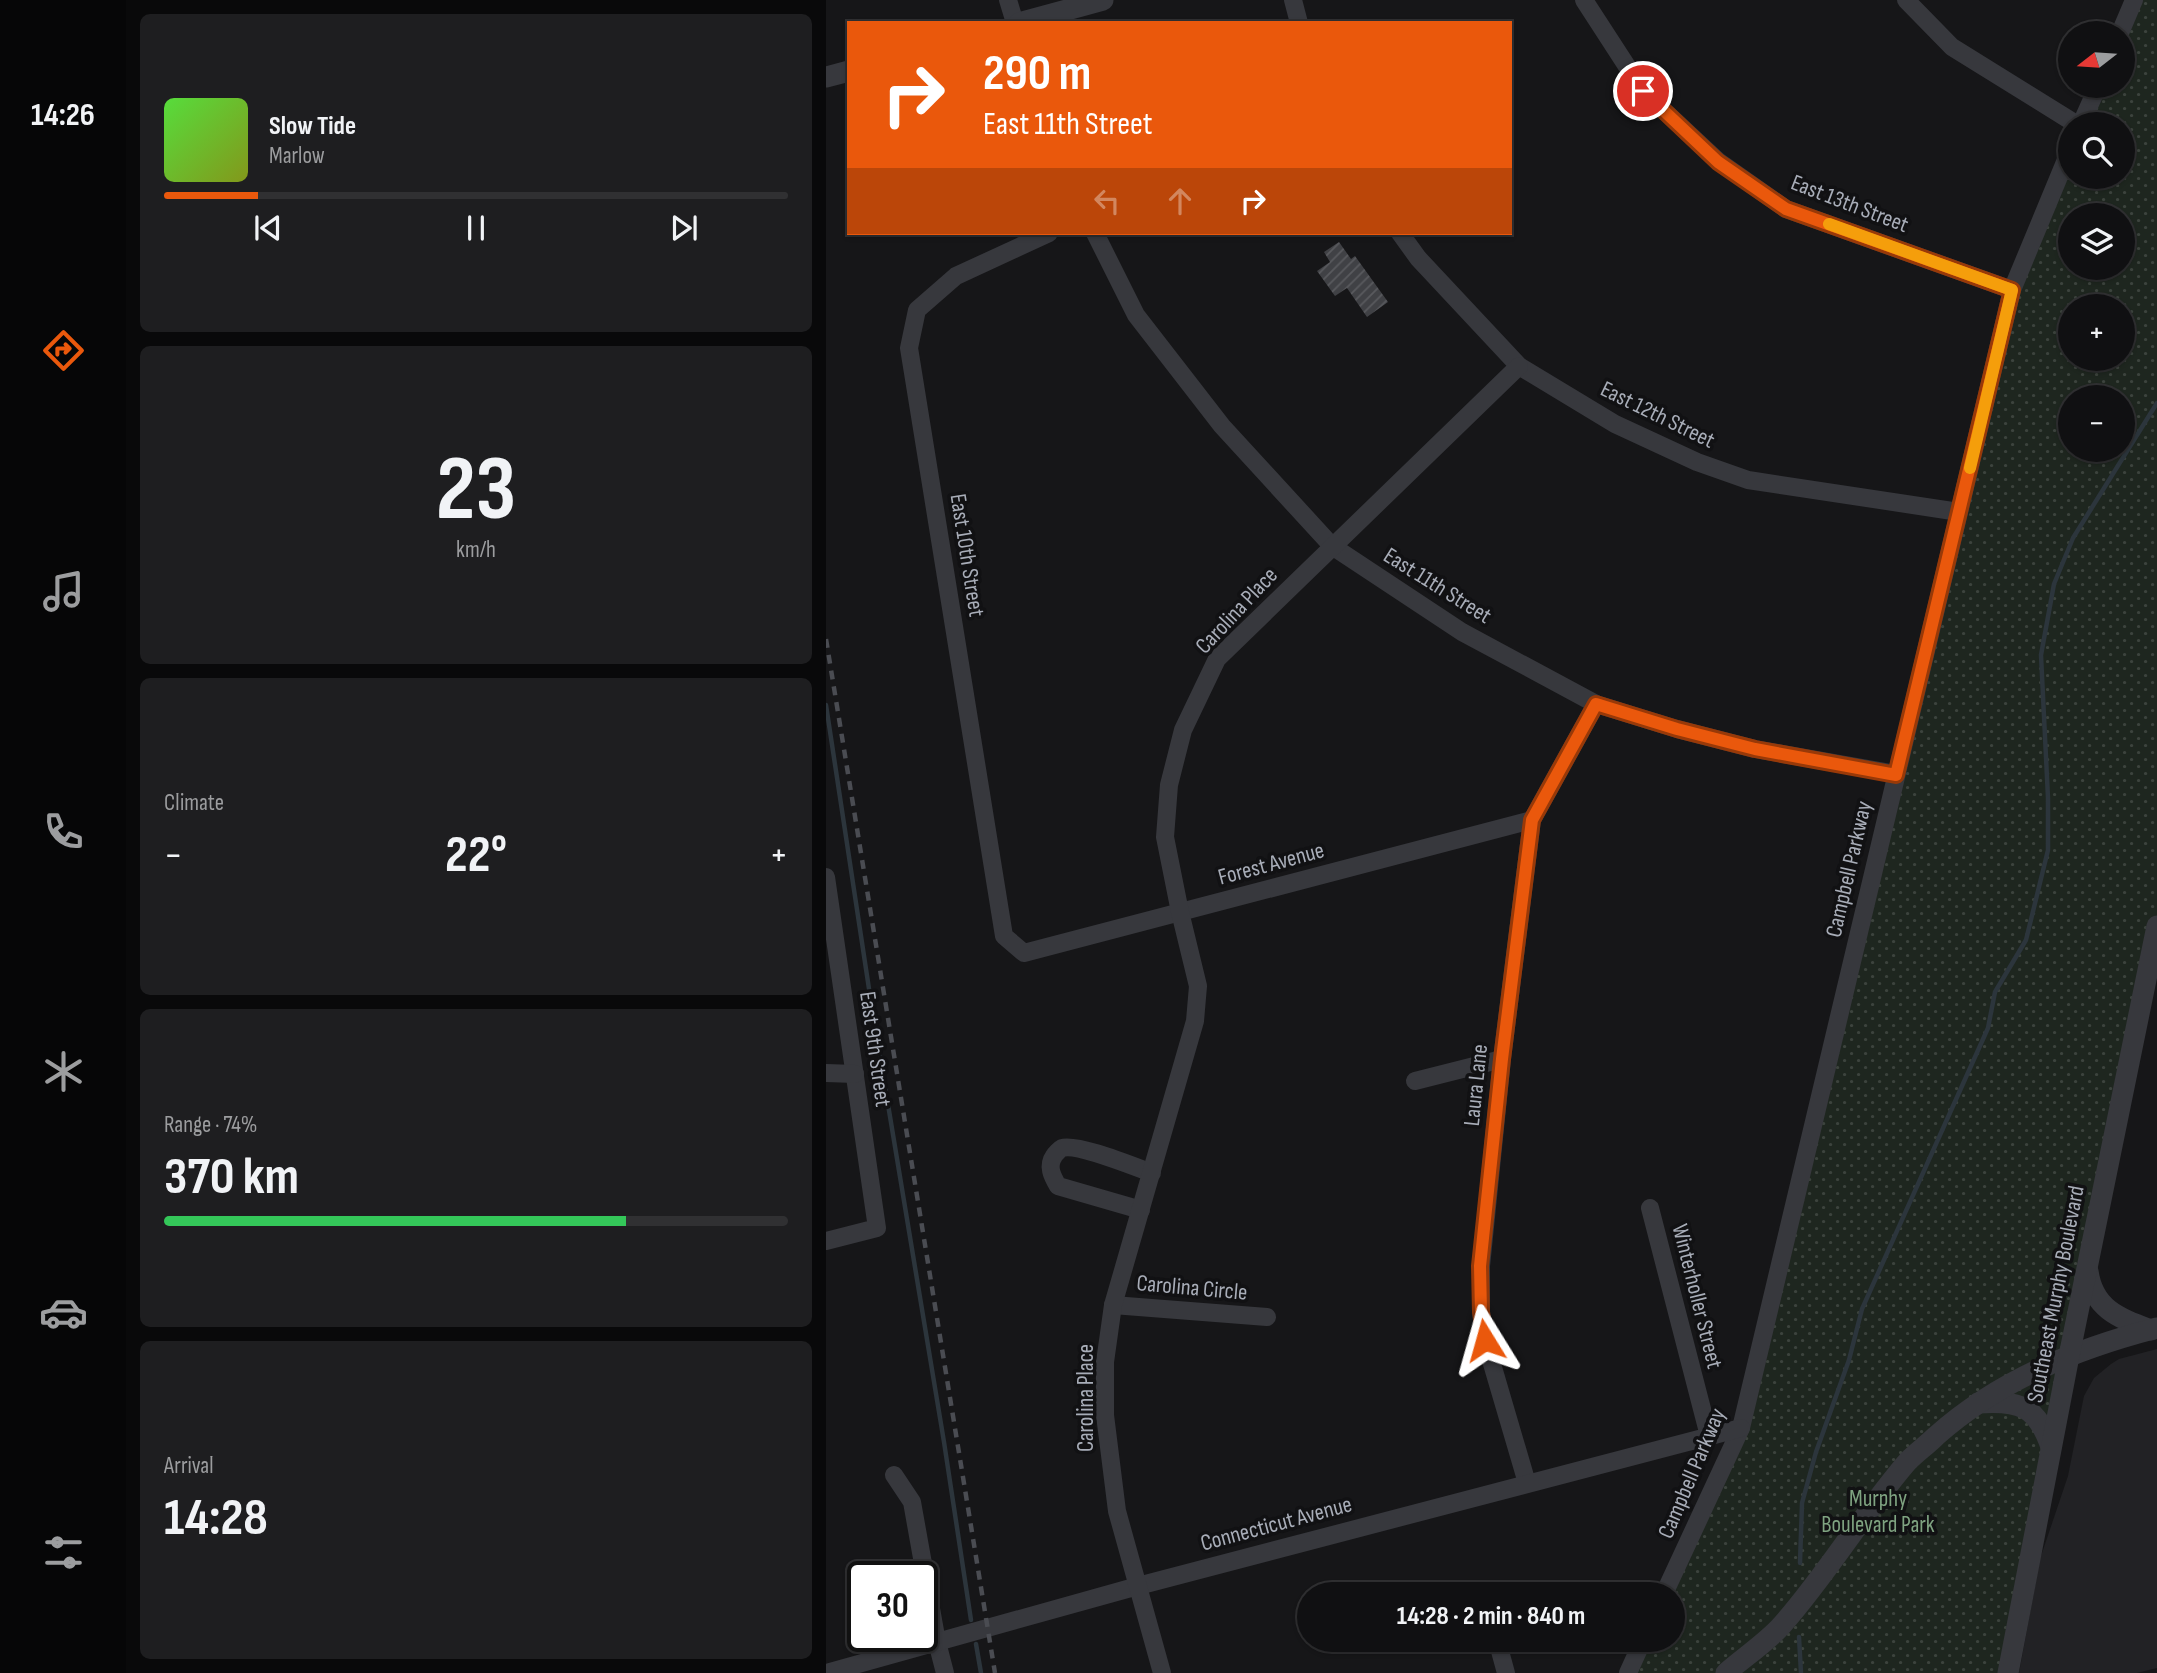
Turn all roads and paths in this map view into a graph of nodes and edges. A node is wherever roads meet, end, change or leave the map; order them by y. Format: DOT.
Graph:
graph roads {
  1 [pos="1009,0"];
  2 [pos="1104,0"];
  3 [pos="1293,0"];
  4 [pos="1584,0"];
  5 [pos="1906,0"];
  6 [pos="2134,0"];
  7 [pos="1016,21"];
  8 [pos="1025,21"];
  9 [pos="1298,21"];
  10 [pos="2125,21"];
  11 [pos="847,72"];
  12 [pos="826,77"];
  13 [pos="2058,112"];
  14 [pos="2058,179"];
  15 [pos="1045,235"];
  16 [pos="1096,235"];
  17 [pos="1401,235"];
  18 [pos="2012,290"];
  19 [pos="1519,366"];
  20 [pos="1959,512"];
  21 [pos="1332,547"];
  22 [pos="1596,704"];
  23 [pos="1896,775"];
  24 [pos="1532,820"];
  25 [pos="826,877"];
  26 [pos="1180,912"];
  27 [pos="2157,926"];
  28 [pos="1024,953"];
  29 [pos="1502,1059"];
  30 [pos="826,1073"];
  31 [pos="855,1074"];
  32 [pos="1415,1081"];
  33 [pos="1152,1172"];
  34 [pos="1650,1208"];
  35 [pos="1141,1210"];
  36 [pos="826,1241"];
  37 [pos="2087,1267"];
  38 [pos="1112,1305"];
  39 [pos="1268,1317"];
  40 [pos="2154,1329"];
  41 [pos="2069,1356"];
  42 [pos="1978,1403"];
  43 [pos="1741,1428"];
  44 [pos="1709,1436"];
  45 [pos="2051,1448"];
  46 [pos="894,1475"];
  47 [pos="1527,1483"];
  48 [pos="923,1561"];
  49 [pos="1670,1582"];
  50 [pos="1138,1587"];
  51 [pos="938,1642"];
  52 [pos="938,1646"];
  53 [pos="901,1652"];
  54 [pos="1500,1652"];
  55 [pos="1638,1652"];
  56 [pos="826,1673"];
  57 [pos="945,1673"];
  58 [pos="1162,1673"];
  59 [pos="1506,1673"];
  60 [pos="1628,1673"];
  61 [pos="1726,1673"];
  62 [pos="2008,1673"];
  1 -- 7 [label="street"];
  2 -- 8 [label="street"];
  3 -- 9 [label="street"];
  4 -- 18 [label="street, East 13th Street"];
  5 -- 13 [label="street"];
  6 -- 10 [label="street"];
  11 -- 12 [label="street"];
  14 -- 18 [label="street, Campbell Parkway"];
  15 -- 28 [label="street, East 10th Street"];
  16 -- 21 [label="street, East 11th Street"];
  17 -- 19 [label="street, East 12th Street"];
  18 -- 20 [label="street, Campbell Parkway"];
  19 -- 20 [label="street, East 12th Street"];
  19 -- 21 [label="street, Carolina Place"];
  20 -- 23 [label="street, Campbell Parkway"];
  21 -- 22 [label="street, East 11th Street"];
  21 -- 26 [label="street, Carolina Place"];
  22 -- 23 [label="street, East 11th Street"];
  22 -- 24 [label="street, Laura Lane"];
  23 -- 43 [label="street, Campbell Parkway"];
  24 -- 26 [label="street, Forest Avenue"];
  24 -- 29 [label="street, Laura Lane"];
  25 -- 31 [label="street, East 9th Street"];
  26 -- 28 [label="street, Forest Avenue"];
  26 -- 33 [label="street, Carolina Place"];
  27 -- 37 [label="street, Southeast Murphy Boulevard"];
  29 -- 32 [label="street"];
  29 -- 47 [label="street, Laura Lane"];
  30 -- 31 [label="street"];
  31 -- 36 [label="street, East 9th Street"];
  33 -- 35 [label="street, Carolina Place"];
  33 -- 35 [label="street"];
  34 -- 44 [label="street, Winterholler Street"];
  35 -- 38 [label="street, Carolina Place"];
  37 -- 40 [label="street"];
  37 -- 41 [label="street, Southeast Murphy Boulevard"];
  38 -- 39 [label="street, Carolina Circle"];
  38 -- 50 [label="street, Carolina Place"];
  40 -- 41 [label="street"];
  41 -- 42 [label="street"];
  41 -- 45 [label="street, Southeast Murphy Boulevard"];
  42 -- 45 [label="street"];
  42 -- 61 [label="street"];
  43 -- 44 [label="street, Connecticut Avenue"];
  43 -- 49 [label="street, Campbell Parkway"];
  44 -- 47 [label="street, Connecticut Avenue"];
  45 -- 62 [label="street, Southeast Murphy Boulevard"];
  46 -- 48 [label="street"];
  47 -- 50 [label="street, Connecticut Avenue"];
  50 -- 51 [label="street, Connecticut Avenue"];
  50 -- 58 [label="street"];
  52 -- 57 [label="street"];
  53 -- 56 [label="street, Connecticut Avenue"];
  54 -- 59 [label="street"];
  55 -- 60 [label="street"];
}
